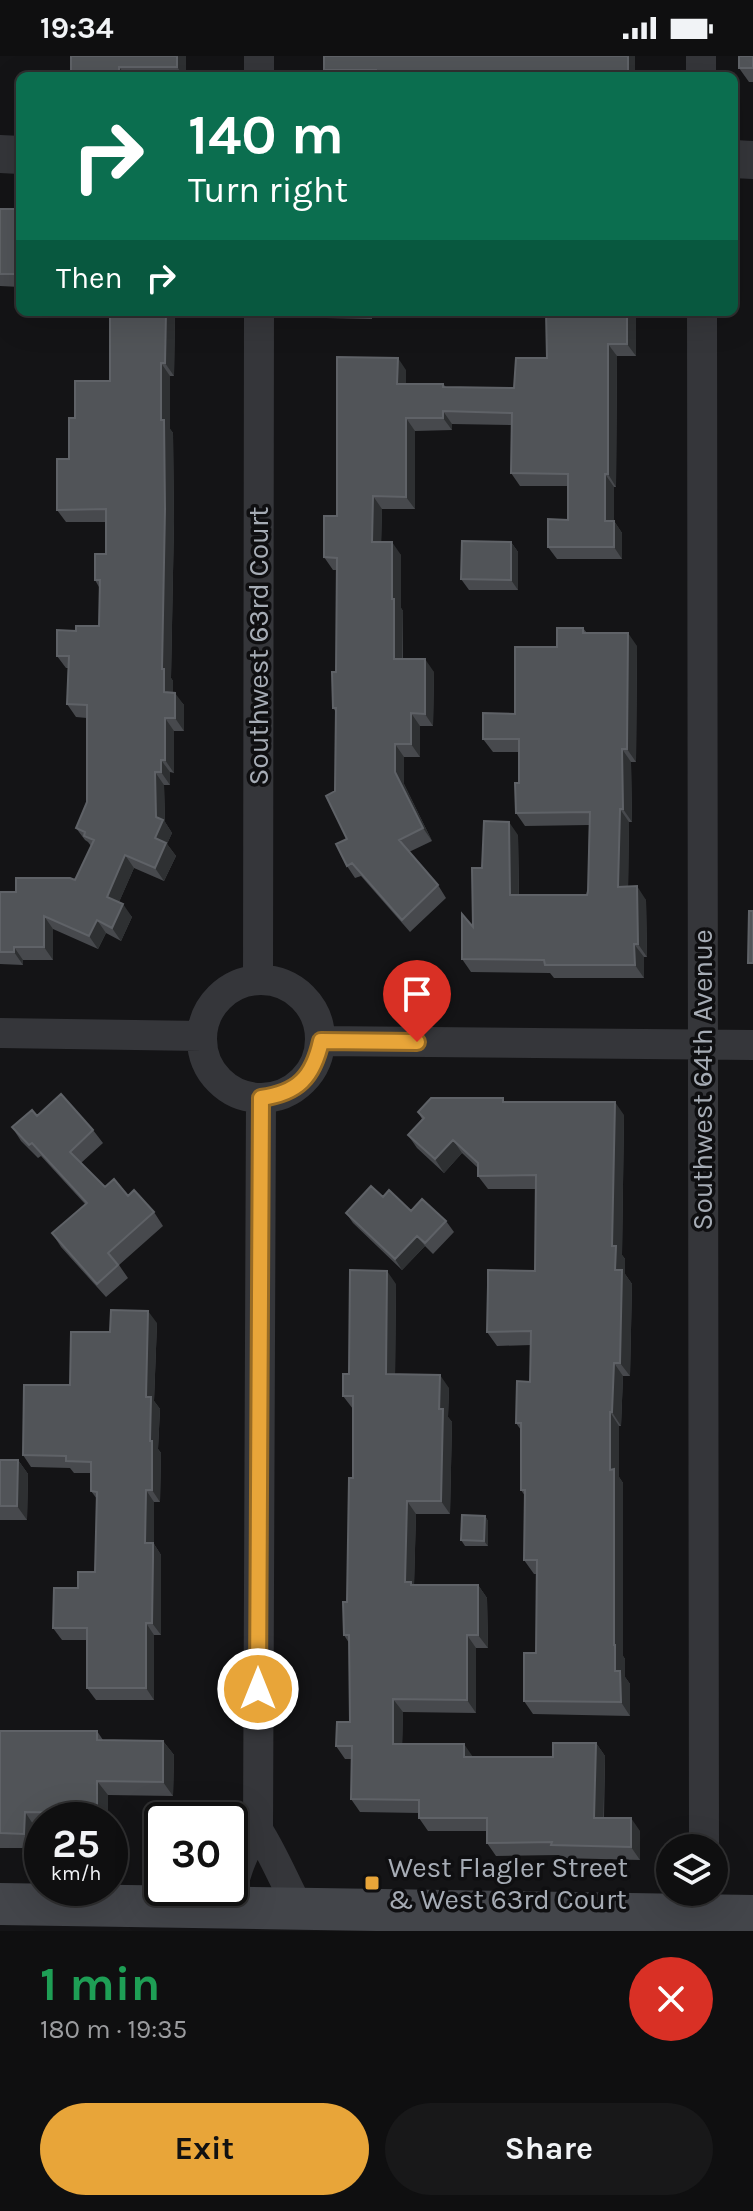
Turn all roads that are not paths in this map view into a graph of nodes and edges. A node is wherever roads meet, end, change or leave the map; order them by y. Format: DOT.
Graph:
graph roads {
  1 [pos="259,316"];
  2 [pos="702,316"];
  3 [pos="258,980"];
  4 [pos="0,1033"];
  5 [pos="202,1036"];
  6 [pos="321,1041"];
  7 [pos="753,1045"];
  8 [pos="702,1046"];
  9 [pos="261,1098"];
  10 [pos="258,1830"];
  11 [pos="704,1834"];
  12 [pos="0,1904"];
  13 [pos="228,1908"];
  14 [pos="299,1909"];
  15 [pos="703,1913"];
  16 [pos="753,1916"];
  1 -- 3 [label="street, Southwest 63rd Court"];
  2 -- 8 [label="street, Southwest 64th Avenue"];
  3 -- 5 [label="street"];
  3 -- 6 [label="street"];
  4 -- 5 [label="street"];
  5 -- 9 [label="street"];
  6 -- 8 [label="street"];
  6 -- 9 [label="street"];
  7 -- 8 [label="street"];
  8 -- 11 [label="street, Southwest 64th Avenue"];
  9 -- 10 [label="street"];
  10 -- 13 [label="street"];
  10 -- 14 [label="street"];
  12 -- 13 [label="main road"];
  13 -- 14 [label="main road"];
  14 -- 15 [label="main road"];
  15 -- 16 [label="main road"];
}
